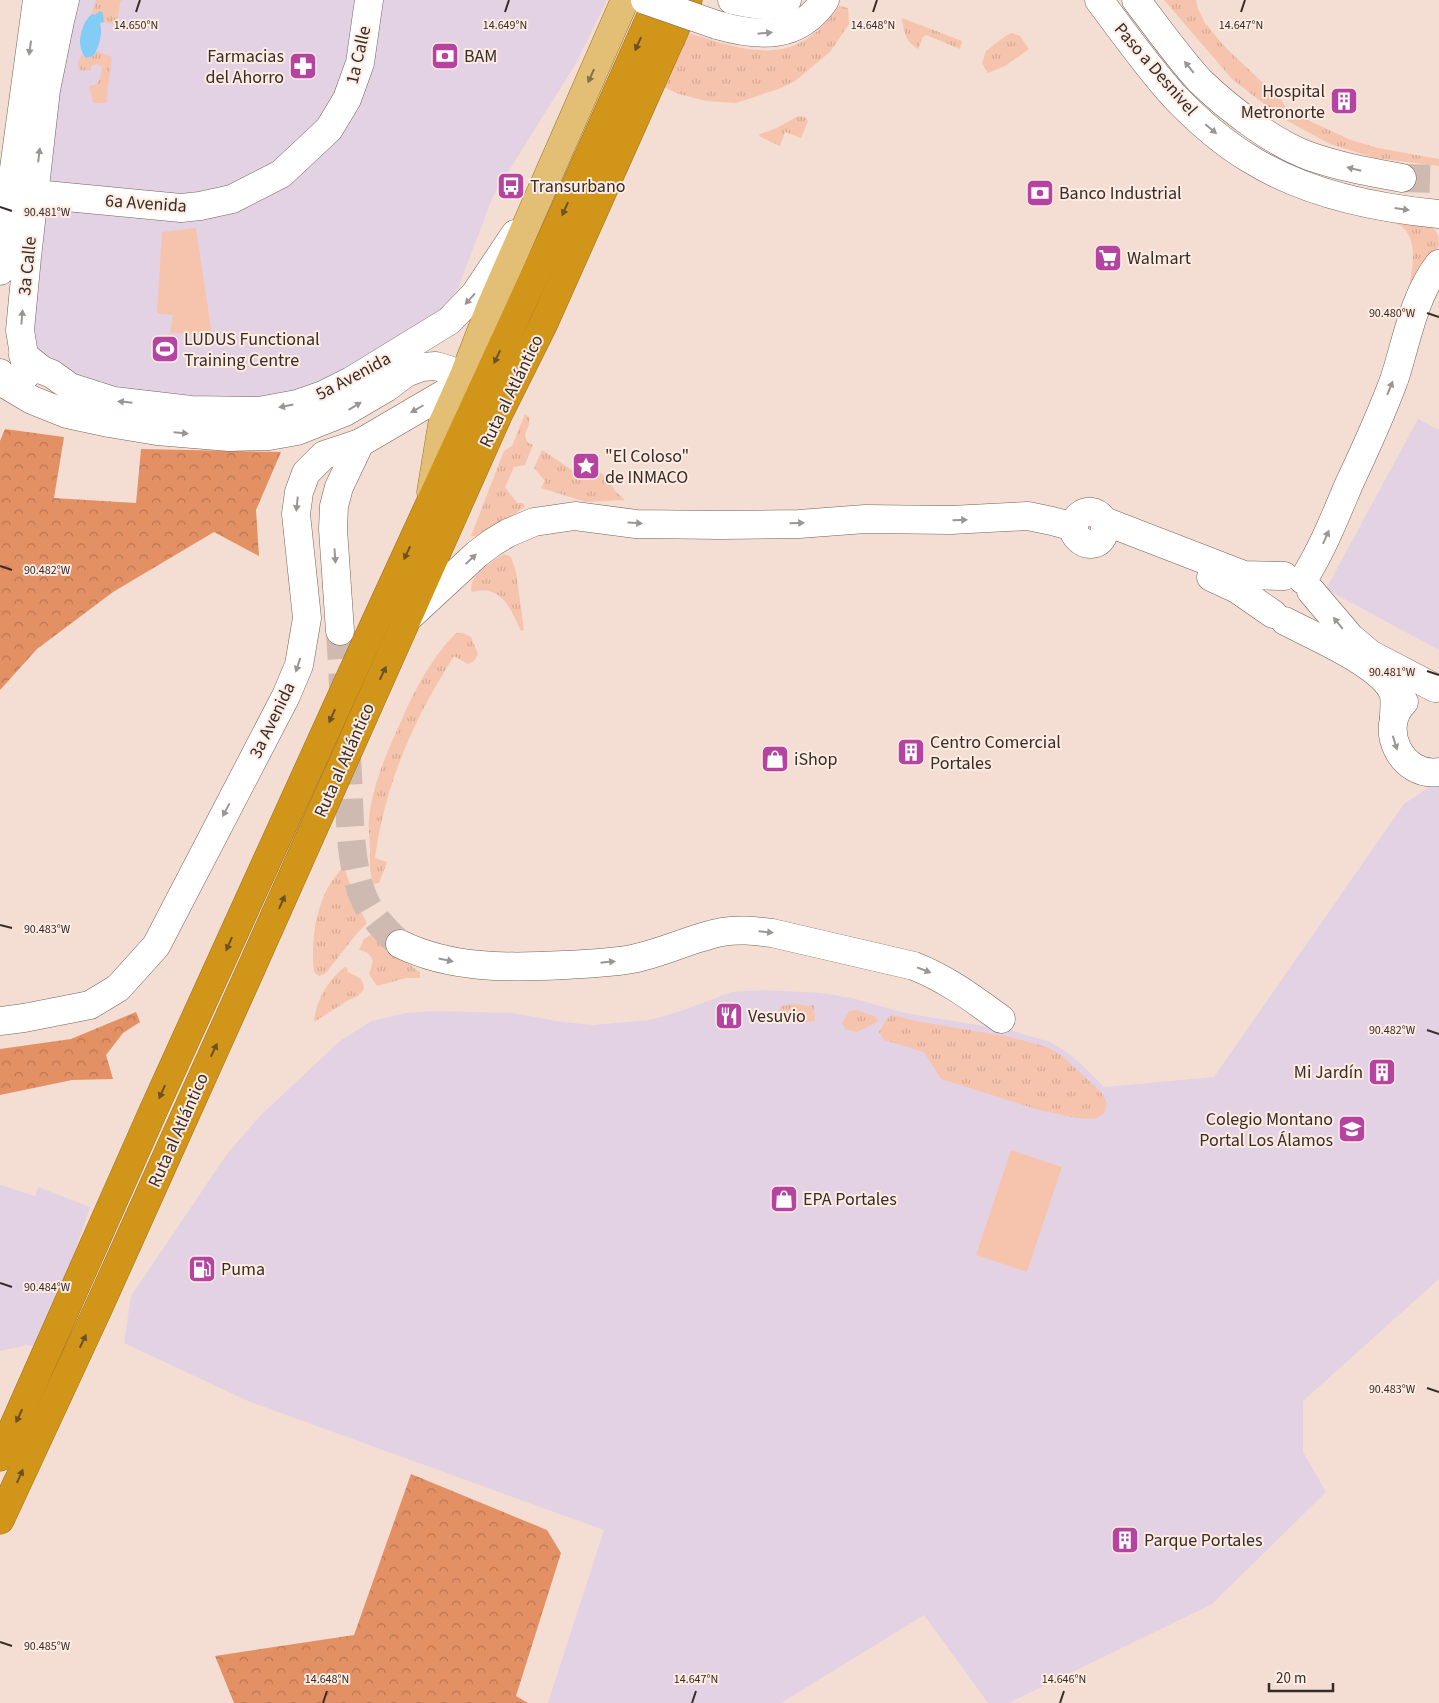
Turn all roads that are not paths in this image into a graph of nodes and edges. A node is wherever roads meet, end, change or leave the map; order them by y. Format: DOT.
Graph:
graph roads {
  1 [pos="37,0"];
  2 [pos="66,0"];
  3 [pos="370,0"];
  4 [pos="625,0"];
  5 [pos="645,0"];
  6 [pos="658,0"];
  7 [pos="688,0"];
  8 [pos="732,0"];
  9 [pos="787,0"];
  10 [pos="825,0"];
  11 [pos="1099,0"];
  12 [pos="1136,0"];
  13 [pos="35,90"];
  14 [pos="282,174"];
  15 [pos="1402,178"];
  16 [pos="34,194"];
  17 [pos="537,202"];
  18 [pos="1439,214"];
  19 [pos="1439,264"];
  20 [pos="0,271"];
  21 [pos="23,355"];
  22 [pos="0,373"];
  23 [pos="461,382"];
  24 [pos="32,400"];
  25 [pos="0,405"];
  26 [pos="360,443"];
  27 [pos="428,509"];
  28 [pos="1104,529"];
  29 [pos="1299,582"];
  30 [pos="410,616"];
  31 [pos="1279,618"];
  32 [pos="340,631"];
  33 [pos="1437,689"];
  34 [pos="1394,717"];
  35 [pos="1439,772"];
  36 [pos="400,944"];
  37 [pos="1001,1019"];
  38 [pos="0,1021"];
  39 [pos="50,1380"];
  40 [pos="0,1457"];
  41 [pos="0,1520"];
  1 -- 13 [label="street, 3a Calle, one-way"];
  2 -- 13 [label="street, 3a Calle"];
  3 -- 14 [label="street, 1a Calle"];
  4 -- 17 [label="main road, Ruta al Atlántico, one-way"];
  5 -- 10 [label="street, one-way, bridge"];
  6 -- 27 [label="highway, Ruta al Atlántico, one-way"];
  7 -- 30 [label="highway, Ruta al Atlántico"];
  8 -- 9 [label="street"];
  11 -- 18 [label="street, Paso a Desnivel, one-way"];
  15 -- 12 [label="street, Paso a Desnivel, one-way"];
  16 -- 13 [label="street, 3a Calle, one-way"];
  13 -- 20 [label="street, 3a Calle"];
  14 -- 16 [label="street, 6a Avenida"];
  21 -- 16 [label="street, 3a Calle, one-way"];
  17 -- 21 [label="street, 5a Avenida, one-way"];
  17 -- 23 [label="main road, Ruta al Atlántico"];
  29 -- 19 [label="street, one-way"];
  21 -- 24 [label="street, 3a Calle"];
  22 -- 24 [label="street"];
  24 -- 23 [label="street, 5a Avenida, one-way"];
  23 -- 26 [label="street, 3a Avenida, one-way"];
  23 -- 27 [label="main road, Ruta al Atlántico"];
  24 -- 25 [label="street"];
  26 -- 32 [label="street, one-way"];
  26 -- 38 [label="street, 3a Avenida, one-way"];
  27 -- 39 [label="highway, Ruta al Atlántico, one-way"];
  28 -- 29 [label="street"];
  30 -- 28 [label="street, one-way"];
  28 -- 31 [label="street"];
  29 -- 31 [label="street"];
  29 -- 31 [label="street"];
  33 -- 29 [label="street, one-way"];
  39 -- 30 [label="highway, Ruta al Atlántico, one-way"];
  31 -- 34 [label="street"];
  33 -- 34 [label="street"];
  34 -- 35 [label="street, one-way"];
  36 -- 37 [label="street, one-way"];
  39 -- 40 [label="highway, Ruta al Atlántico, one-way"];
  41 -- 39 [label="highway, Ruta al Atlántico, one-way"];
}
